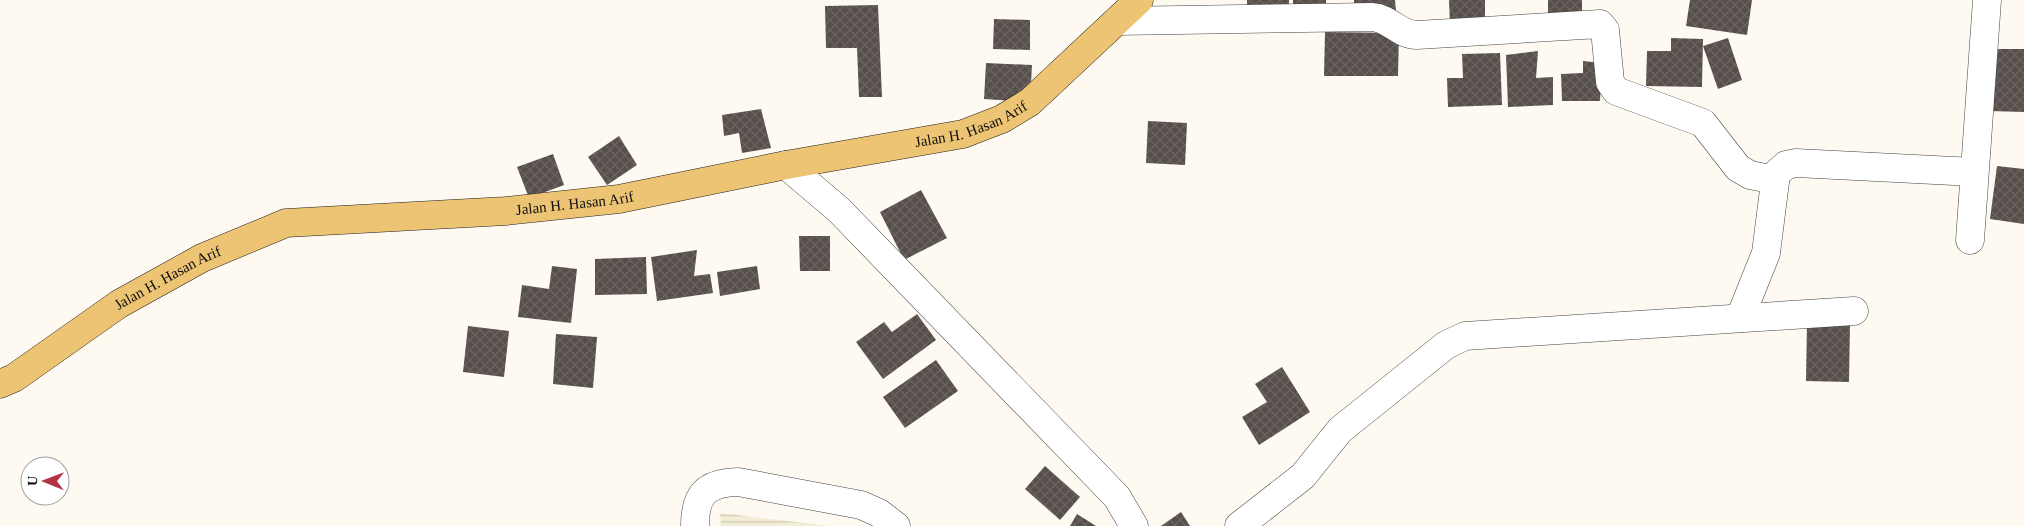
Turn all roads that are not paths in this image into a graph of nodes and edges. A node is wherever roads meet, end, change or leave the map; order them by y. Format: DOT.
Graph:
graph roads {
  1 [pos="1139,0"];
  2 [pos="1987,0"];
  3 [pos="1117,20"];
  4 [pos="786,165"];
  5 [pos="1974,172"];
  6 [pos="1775,180"];
  7 [pos="1970,240"];
  8 [pos="1854,311"];
  9 [pos="1740,318"];
  10 [pos="0,384"];
  11 [pos="695,526"];
  12 [pos="896,526"];
  13 [pos="1134,526"];
  14 [pos="1239,526"];
  1 -- 3 [label="main road, Jalan H. Hasan Arif"];
  2 -- 5 [label="street"];
  3 -- 4 [label="main road, Jalan H. Hasan Arif"];
  3 -- 6 [label="street"];
  4 -- 10 [label="main road, Jalan H. Hasan Arif"];
  4 -- 13 [label="street"];
  5 -- 6 [label="street"];
  5 -- 7 [label="street"];
  6 -- 9 [label="street"];
  8 -- 9 [label="street"];
  9 -- 14 [label="street"];
  11 -- 12 [label="street"];
}
